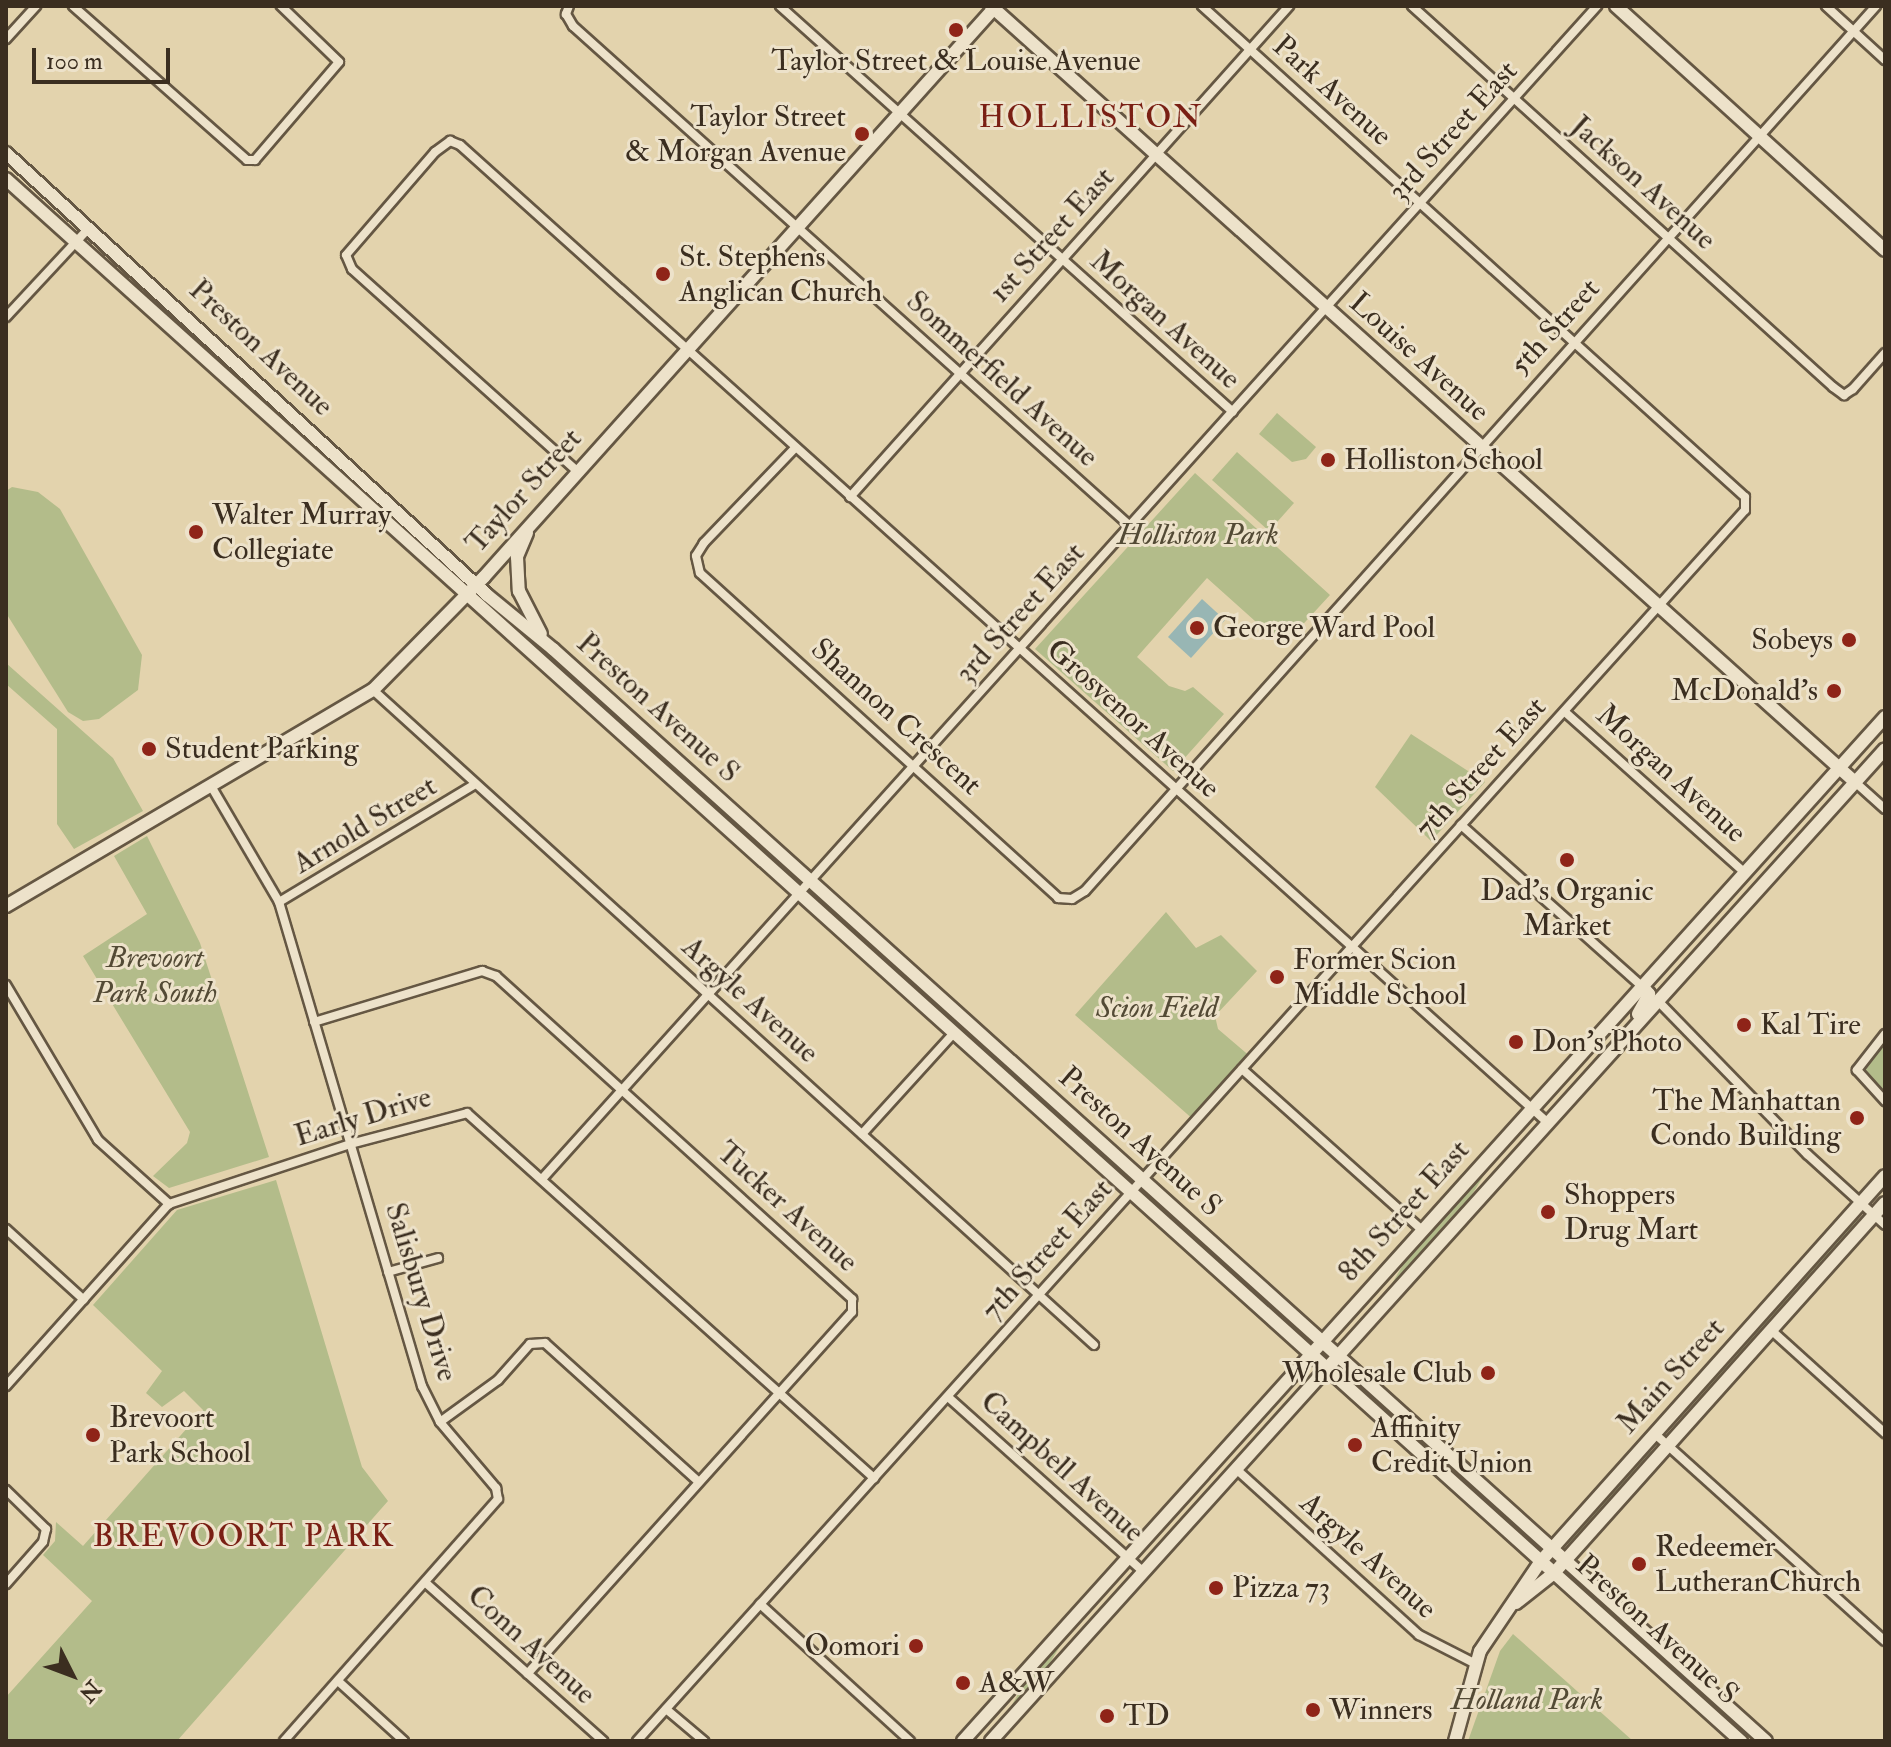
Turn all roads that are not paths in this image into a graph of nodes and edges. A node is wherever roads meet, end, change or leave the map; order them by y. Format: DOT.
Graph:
graph roads {
  1 [pos="36,6"];
  2 [pos="73,6"];
  3 [pos="281,6"];
  4 [pos="569,6"];
  5 [pos="780,6"];
  6 [pos="1202,6"];
  7 [pos="1289,6"];
  8 [pos="1412,6"];
  9 [pos="1597,6"];
  10 [pos="1616,6"];
  11 [pos="1826,6"];
  12 [pos="1876,6"];
  13 [pos="993,7"];
  14 [pos="1853,31"];
  15 [pos="6,39"];
  16 [pos="1251,50"];
  17 [pos="1885,60"];
  18 [pos="1514,98"];
  19 [pos="899,113"];
  20 [pos="1759,135"];
  21 [pos="6,153"];
  22 [pos="1156,155"];
  23 [pos="6,179"];
  24 [pos="1420,203"];
  25 [pos="797,227"];
  26 [pos="89,228"];
  27 [pos="1667,237"];
  28 [pos="75,242"];
  29 [pos="1885,250"];
  30 [pos="1062,260"];
  31 [pos="1326,309"];
  32 [pos="6,317"];
  33 [pos="1573,342"];
  34 [pos="686,349"];
  35 [pos="1885,353"];
  36 [pos="960,373"];
  37 [pos="1233,412"];
  38 [pos="1479,446"];
  39 [pos="795,448"];
  40 [pos="577,471"];
  41 [pos="850,497"];
  42 [pos="1747,504"];
  43 [pos="533,518"];
  44 [pos="1130,526"];
  45 [pos="477,584"];
  46 [pos="466,595"];
  47 [pos="1659,606"];
  48 [pos="553,649"];
  49 [pos="1019,649"];
  50 [pos="373,690"];
  51 [pos="1565,712"];
  52 [pos="1885,717"];
  53 [pos="1885,749"];
  54 [pos="915,766"];
  55 [pos="1839,768"];
  56 [pos="1855,782"];
  57 [pos="474,785"];
  58 [pos="211,786"];
  59 [pos="1173,787"];
  60 [pos="1885,809"];
  61 [pos="1461,825"];
  62 [pos="1745,873"];
  63 [pos="811,881"];
  64 [pos="798,893"];
  65 [pos="279,902"];
  66 [pos="6,906"];
  67 [pos="1352,947"];
  68 [pos="6,985"];
  69 [pos="1642,986"];
  70 [pos="709,995"];
  71 [pos="1658,1001"];
  72 [pos="314,1022"];
  73 [pos="954,1033"];
  74 [pos="1885,1034"];
  75 [pos="1612,1052"];
  76 [pos="1242,1069"];
  77 [pos="623,1090"];
  78 [pos="1885,1101"];
  79 [pos="1532,1108"];
  80 [pos="1548,1123"];
  81 [pos="862,1134"];
  82 [pos="350,1144"];
  83 [pos="1885,1176"];
  84 [pos="542,1179"];
  85 [pos="1144,1180"];
  86 [pos="1131,1192"];
  87 [pos="1861,1203"];
  88 [pos="1885,1203"];
  89 [pos="169,1204"];
  90 [pos="1874,1215"];
  91 [pos="1885,1225"];
  92 [pos="6,1229"];
  93 [pos="1421,1229"];
  94 [pos="438,1258"];
  95 [pos="388,1272"];
  96 [pos="1039,1295"];
  97 [pos="84,1300"];
  98 [pos="1771,1330"];
  99 [pos="1324,1341"];
  100 [pos="1094,1345"];
  101 [pos="1312,1354"];
  102 [pos="1339,1355"];
  103 [pos="1327,1368"];
  104 [pos="6,1386"];
  105 [pos="779,1392"];
  106 [pos="948,1397"];
  107 [pos="440,1422"];
  108 [pos="1885,1433"];
  109 [pos="1655,1434"];
  110 [pos="1667,1445"];
  111 [pos="1236,1469"];
  112 [pos="874,1478"];
  113 [pos="699,1482"];
  114 [pos="6,1490"];
  115 [pos="1552,1548"];
  116 [pos="1128,1558"];
  117 [pos="1565,1560"];
  118 [pos="1541,1561"];
  119 [pos="1144,1572"];
  120 [pos="1554,1573"];
  121 [pos="6,1584"];
  122 [pos="427,1584"];
  123 [pos="760,1604"];
  124 [pos="1501,1616"];
  125 [pos="1885,1641"];
  126 [pos="1476,1664"];
  127 [pos="527,1674"];
  128 [pos="338,1681"];
  129 [pos="666,1709"];
  130 [pos="284,1741"];
  131 [pos="404,1741"];
  132 [pos="603,1741"];
  133 [pos="637,1741"];
  134 [pos="704,1741"];
  135 [pos="910,1741"];
  136 [pos="963,1741"];
  137 [pos="991,1741"];
  138 [pos="1455,1741"];
  139 [pos="1741,1741"];
  140 [pos="1766,1741"];
  1 -- 15 [label="street"];
  2 -- 3 [label="street"];
  4 -- 25 [label="street, Sommerfield Avenue"];
  5 -- 19 [label="street, Morgan Avenue"];
  6 -- 16 [label="street, Park Avenue"];
  7 -- 16 [label="street, 1st Street East"];
  8 -- 18 [label="street, Jackson Avenue"];
  9 -- 18 [label="street, 3rd Street East"];
  10 -- 20 [label="main road"];
  11 -- 14 [label="street"];
  12 -- 14 [label="street, 5th Street"];
  13 -- 19 [label="main road, Taylor Street"];
  13 -- 22 [label="main road, Louise Avenue"];
  14 -- 17 [label="street"];
  14 -- 20 [label="street, 5th Street"];
  16 -- 22 [label="street, 1st Street East"];
  16 -- 24 [label="street, Park Avenue"];
  18 -- 24 [label="street, 3rd Street East"];
  18 -- 27 [label="street, Jackson Avenue"];
  19 -- 25 [label="main road, Taylor Street"];
  19 -- 30 [label="street, Morgan Avenue"];
  20 -- 27 [label="street, 5th Street"];
  20 -- 29 [label="main road"];
  21 -- 26 [label="main road, Preston Avenue"];
  22 -- 30 [label="street, 1st Street East"];
  22 -- 31 [label="main road, Louise Avenue"];
  23 -- 28 [label="main road, Preston Avenue"];
  24 -- 31 [label="street, 3rd Street East"];
  24 -- 33 [label="street, Park Avenue"];
  25 -- 34 [label="main road, Taylor Street"];
  25 -- 36 [label="street, Sommerfield Avenue"];
  26 -- 28 [label="street"];
  26 -- 45 [label="main road, Preston Avenue"];
  27 -- 33 [label="street, 5th Street"];
  27 -- 35 [label="street, Jackson Avenue"];
  28 -- 32 [label="street"];
  28 -- 46 [label="main road, Preston Avenue"];
  30 -- 36 [label="street, 1st Street East"];
  30 -- 37 [label="street, Morgan Avenue"];
  31 -- 37 [label="street, 3rd Street East"];
  31 -- 38 [label="main road, Louise Avenue"];
  33 -- 38 [label="street, 5th Street"];
  33 -- 42 [label="street, Park Avenue"];
  34 -- 39 [label="street, Grosvenor Avenue"];
  34 -- 40 [label="main road, Taylor Street"];
  34 -- 40 [label="street, Grosvenor Avenue"];
  36 -- 41 [label="street, 1st Street East"];
  36 -- 44 [label="street, Sommerfield Avenue"];
  37 -- 44 [label="street, 3rd Street East"];
  38 -- 47 [label="main road, Louise Avenue"];
  38 -- 59 [label="street, 5th Street"];
  39 -- 41 [label="street, Grosvenor Avenue"];
  39 -- 54 [label="street, Shannon Crescent"];
  40 -- 43 [label="main road, Taylor Street"];
  41 -- 49 [label="street, Grosvenor Avenue"];
  42 -- 47 [label="street, 7th Street East"];
  43 -- 45 [label="main road, Taylor Street"];
  43 -- 48 [label="main road"];
  44 -- 49 [label="street, 3rd Street East"];
  45 -- 46 [label="main road, Taylor Street"];
  45 -- 48 [label="main road, Preston Avenue S"];
  46 -- 50 [label="main road, Taylor Street"];
  46 -- 64 [label="main road, Preston Avenue S"];
  47 -- 51 [label="street, 7th Street East"];
  47 -- 55 [label="main road, Louise Avenue"];
  48 -- 63 [label="main road, Preston Avenue S"];
  49 -- 54 [label="street, 3rd Street East"];
  49 -- 59 [label="street, Grosvenor Avenue"];
  50 -- 57 [label="street, Argyle Avenue"];
  50 -- 58 [label="main road, Taylor Street"];
  51 -- 61 [label="street, 7th Street East"];
  51 -- 62 [label="street, Morgan Avenue"];
  52 -- 55 [label="main road, 8th Street East"];
  53 -- 56 [label="main road, 8th Street East"];
  54 -- 59 [label="street, Shannon Crescent"];
  54 -- 63 [label="street, 3rd Street East"];
  55 -- 56 [label="main road, Louise Avenue"];
  55 -- 62 [label="main road, 8th Street East"];
  56 -- 60 [label="street, Louise Avenue"];
  56 -- 71 [label="main road, 8th Street East"];
  57 -- 65 [label="street, Arnold Street"];
  57 -- 70 [label="street, Argyle Avenue"];
  58 -- 65 [label="street, Salisbury Drive"];
  58 -- 66 [label="main road, Taylor Street"];
  59 -- 67 [label="street, Grosvenor Avenue"];
  61 -- 67 [label="street, 7th Street East"];
  61 -- 69 [label="street"];
  62 -- 69 [label="main road, 8th Street East"];
  63 -- 64 [label="street, 3rd Street East"];
  63 -- 85 [label="main road, Preston Avenue S"];
  64 -- 70 [label="street, 3rd Street East"];
  64 -- 73 [label="main road, Preston Avenue S"];
  65 -- 72 [label="street, Salisbury Drive"];
  67 -- 76 [label="street, 7th Street East"];
  67 -- 79 [label="street, Grosvenor Avenue"];
  68 -- 89 [label="street"];
  69 -- 75 [label="main road"];
  69 -- 79 [label="main road, 8th Street East"];
  70 -- 77 [label="street, 3rd Street East"];
  70 -- 81 [label="street, Argyle Avenue"];
  71 -- 75 [label="main road, 8th Street East"];
  71 -- 87 [label="street"];
  72 -- 77 [label="street, Tucker Avenue"];
  72 -- 82 [label="street, Salisbury Drive"];
  73 -- 81 [label="street"];
  73 -- 86 [label="main road, Preston Avenue S"];
  74 -- 78 [label="street"];
  75 -- 80 [label="main road, 8th Street East"];
  76 -- 85 [label="street, 7th Street East"];
  76 -- 93 [label="street"];
  77 -- 84 [label="street, 3rd Street East"];
  77 -- 105 [label="street, Tucker Avenue"];
  79 -- 80 [label="street, Grosvenor Avenue"];
  79 -- 93 [label="main road, 8th Street East"];
  80 -- 102 [label="main road, 8th Street East"];
  81 -- 96 [label="street, Argyle Avenue"];
  82 -- 84 [label="street, Early Drive"];
  82 -- 89 [label="street, Early Drive"];
  82 -- 95 [label="street, Salisbury Drive"];
  83 -- 87 [label="main road, Main Street"];
  84 -- 105 [label="street, Early Drive"];
  85 -- 86 [label="street, 7th Street East"];
  85 -- 99 [label="main road, Preston Avenue S"];
  86 -- 96 [label="street, 7th Street East"];
  86 -- 101 [label="main road, Preston Avenue S"];
  87 -- 90 [label="street"];
  87 -- 109 [label="main road, Main Street"];
  88 -- 90 [label="main road, Main Street"];
  89 -- 97 [label="street"];
  90 -- 91 [label="street"];
  90 -- 98 [label="main road, Main Street"];
  92 -- 97 [label="street"];
  93 -- 99 [label="main road, 8th Street East"];
  94 -- 95 [label="street"];
  95 -- 107 [label="street, Salisbury Drive"];
  96 -- 100 [label="street, Argyle Avenue"];
  96 -- 106 [label="street, 7th Street East"];
  97 -- 104 [label="street"];
  98 -- 108 [label="street"];
  98 -- 110 [label="main road, Main Street"];
  99 -- 101 [label="main road, 8th Street East"];
  99 -- 102 [label="main road, Preston Avenue S"];
  101 -- 103 [label="main road, Preston Avenue S"];
  101 -- 116 [label="main road, 8th Street East"];
  102 -- 103 [label="main road, 8th Street East"];
  102 -- 115 [label="main road, Preston Avenue S"];
  103 -- 111 [label="main road, 8th Street East"];
  103 -- 118 [label="main road, Preston Avenue S"];
  105 -- 112 [label="street, Early Drive"];
  105 -- 113 [label="street, Tucker Avenue"];
  106 -- 112 [label="street, 7th Street East"];
  106 -- 116 [label="street, Campbell Avenue"];
  107 -- 113 [label="street"];
  107 -- 122 [label="street, Salisbury Drive"];
  109 -- 110 [label="street"];
  109 -- 115 [label="main road, Main Street"];
  110 -- 117 [label="main road, Main Street"];
  110 -- 125 [label="street"];
  111 -- 119 [label="main road, 8th Street East"];
  111 -- 126 [label="street, Argyle Avenue"];
  112 -- 123 [label="street, 7th Street East"];
  113 -- 127 [label="street, Tucker Avenue"];
  114 -- 121 [label="street"];
  115 -- 117 [label="main road, Preston Avenue S"];
  115 -- 118 [label="main road, Main Street"];
  116 -- 119 [label="street, Campbell Avenue"];
  116 -- 136 [label="main road, 8th Street East"];
  117 -- 120 [label="main road, Main Street"];
  117 -- 140 [label="main road, Preston Avenue S"];
  118 -- 120 [label="main road, Preston Avenue S"];
  118 -- 124 [label="main road, Main Street"];
  119 -- 137 [label="main road, 8th Street East"];
  120 -- 124 [label="main road, Main Street"];
  120 -- 139 [label="main road, Preston Avenue S"];
  122 -- 127 [label="street, Conn Avenue"];
  122 -- 128 [label="street, Salisbury Drive"];
  123 -- 129 [label="street, 7th Street East"];
  123 -- 135 [label="street"];
  124 -- 126 [label="main road, Main Street"];
  126 -- 138 [label="main road, Main Street"];
  127 -- 132 [label="street, Conn Avenue"];
  128 -- 130 [label="street, Salisbury Drive"];
  128 -- 131 [label="street"];
  129 -- 133 [label="street, 7th Street East"];
  129 -- 134 [label="street"];
}
